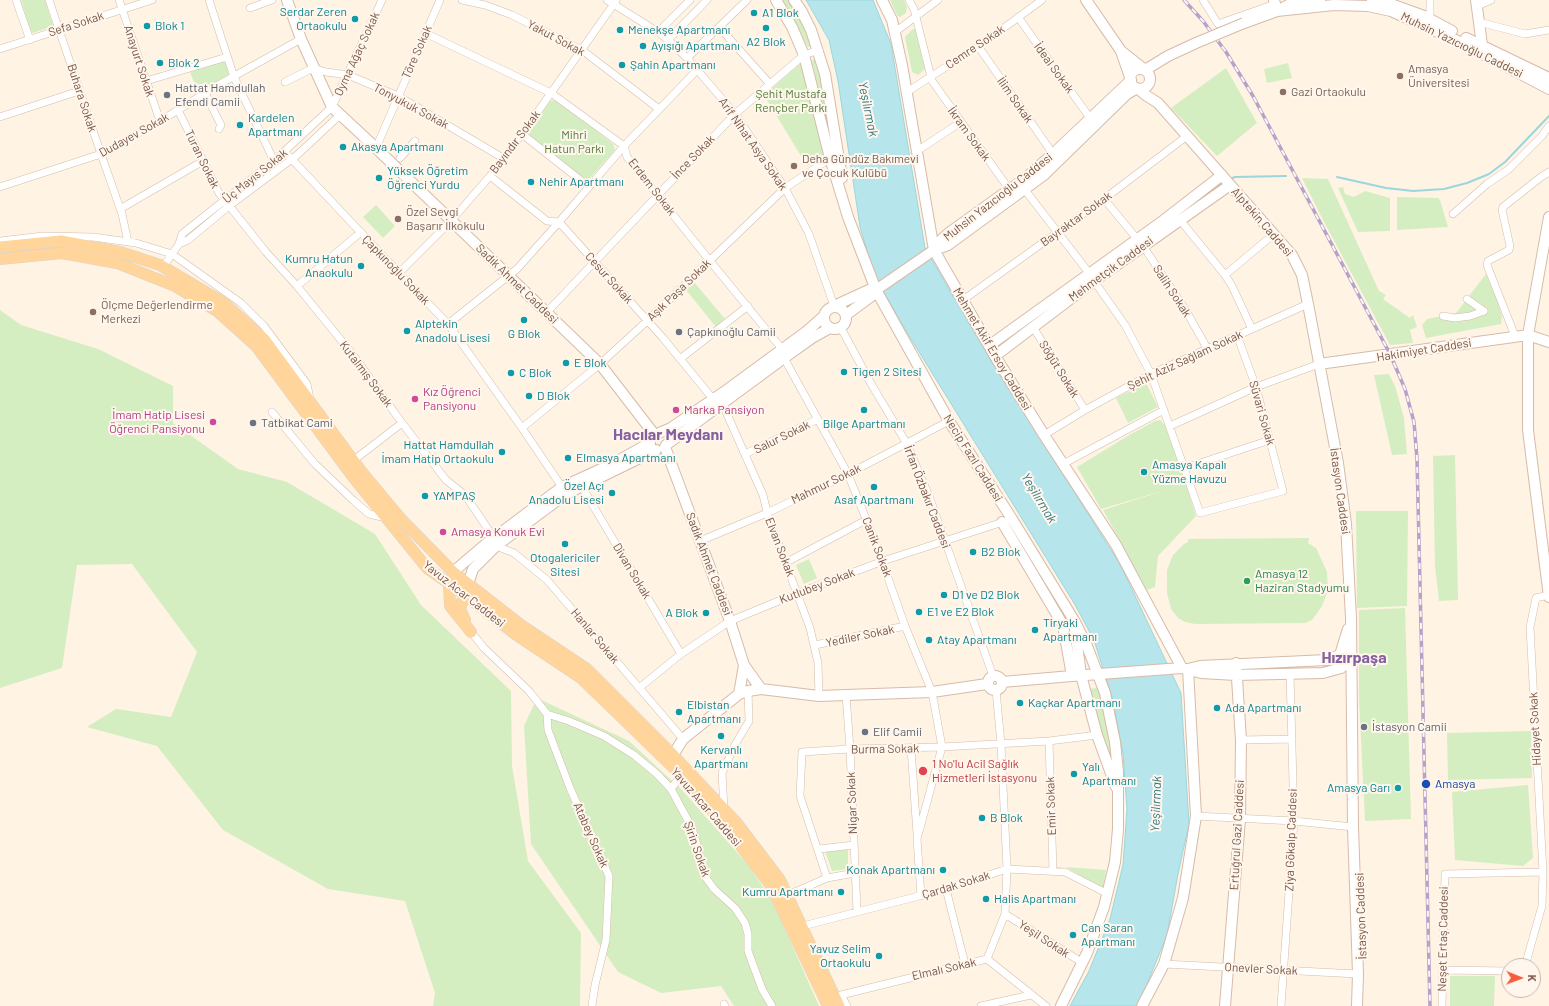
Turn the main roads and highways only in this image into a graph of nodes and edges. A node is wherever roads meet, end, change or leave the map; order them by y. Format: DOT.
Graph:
graph roads {
  1 [pos="0,247"];
  2 [pos="0,259"];
  3 [pos="453,572"];
  4 [pos="449,583"];
  5 [pos="466,589"];
  6 [pos="828,1006"];
  7 [pos="839,1006"];
  1 -- 3 [label="main road, Yavuz Acar Caddesi"];
  2 -- 4 [label="main road, Yavuz Acar Caddesi"];
  3 -- 4 [label="main road"];
  3 -- 5 [label="main road, Yavuz Acar Caddesi"];
  4 -- 5 [label="main road, Yavuz Acar Caddesi"];
  4 -- 5 [label="main road"];
  5 -- 6 [label="main road, Yavuz Acar Caddesi"];
  5 -- 7 [label="main road, Yavuz Acar Caddesi"];
}
